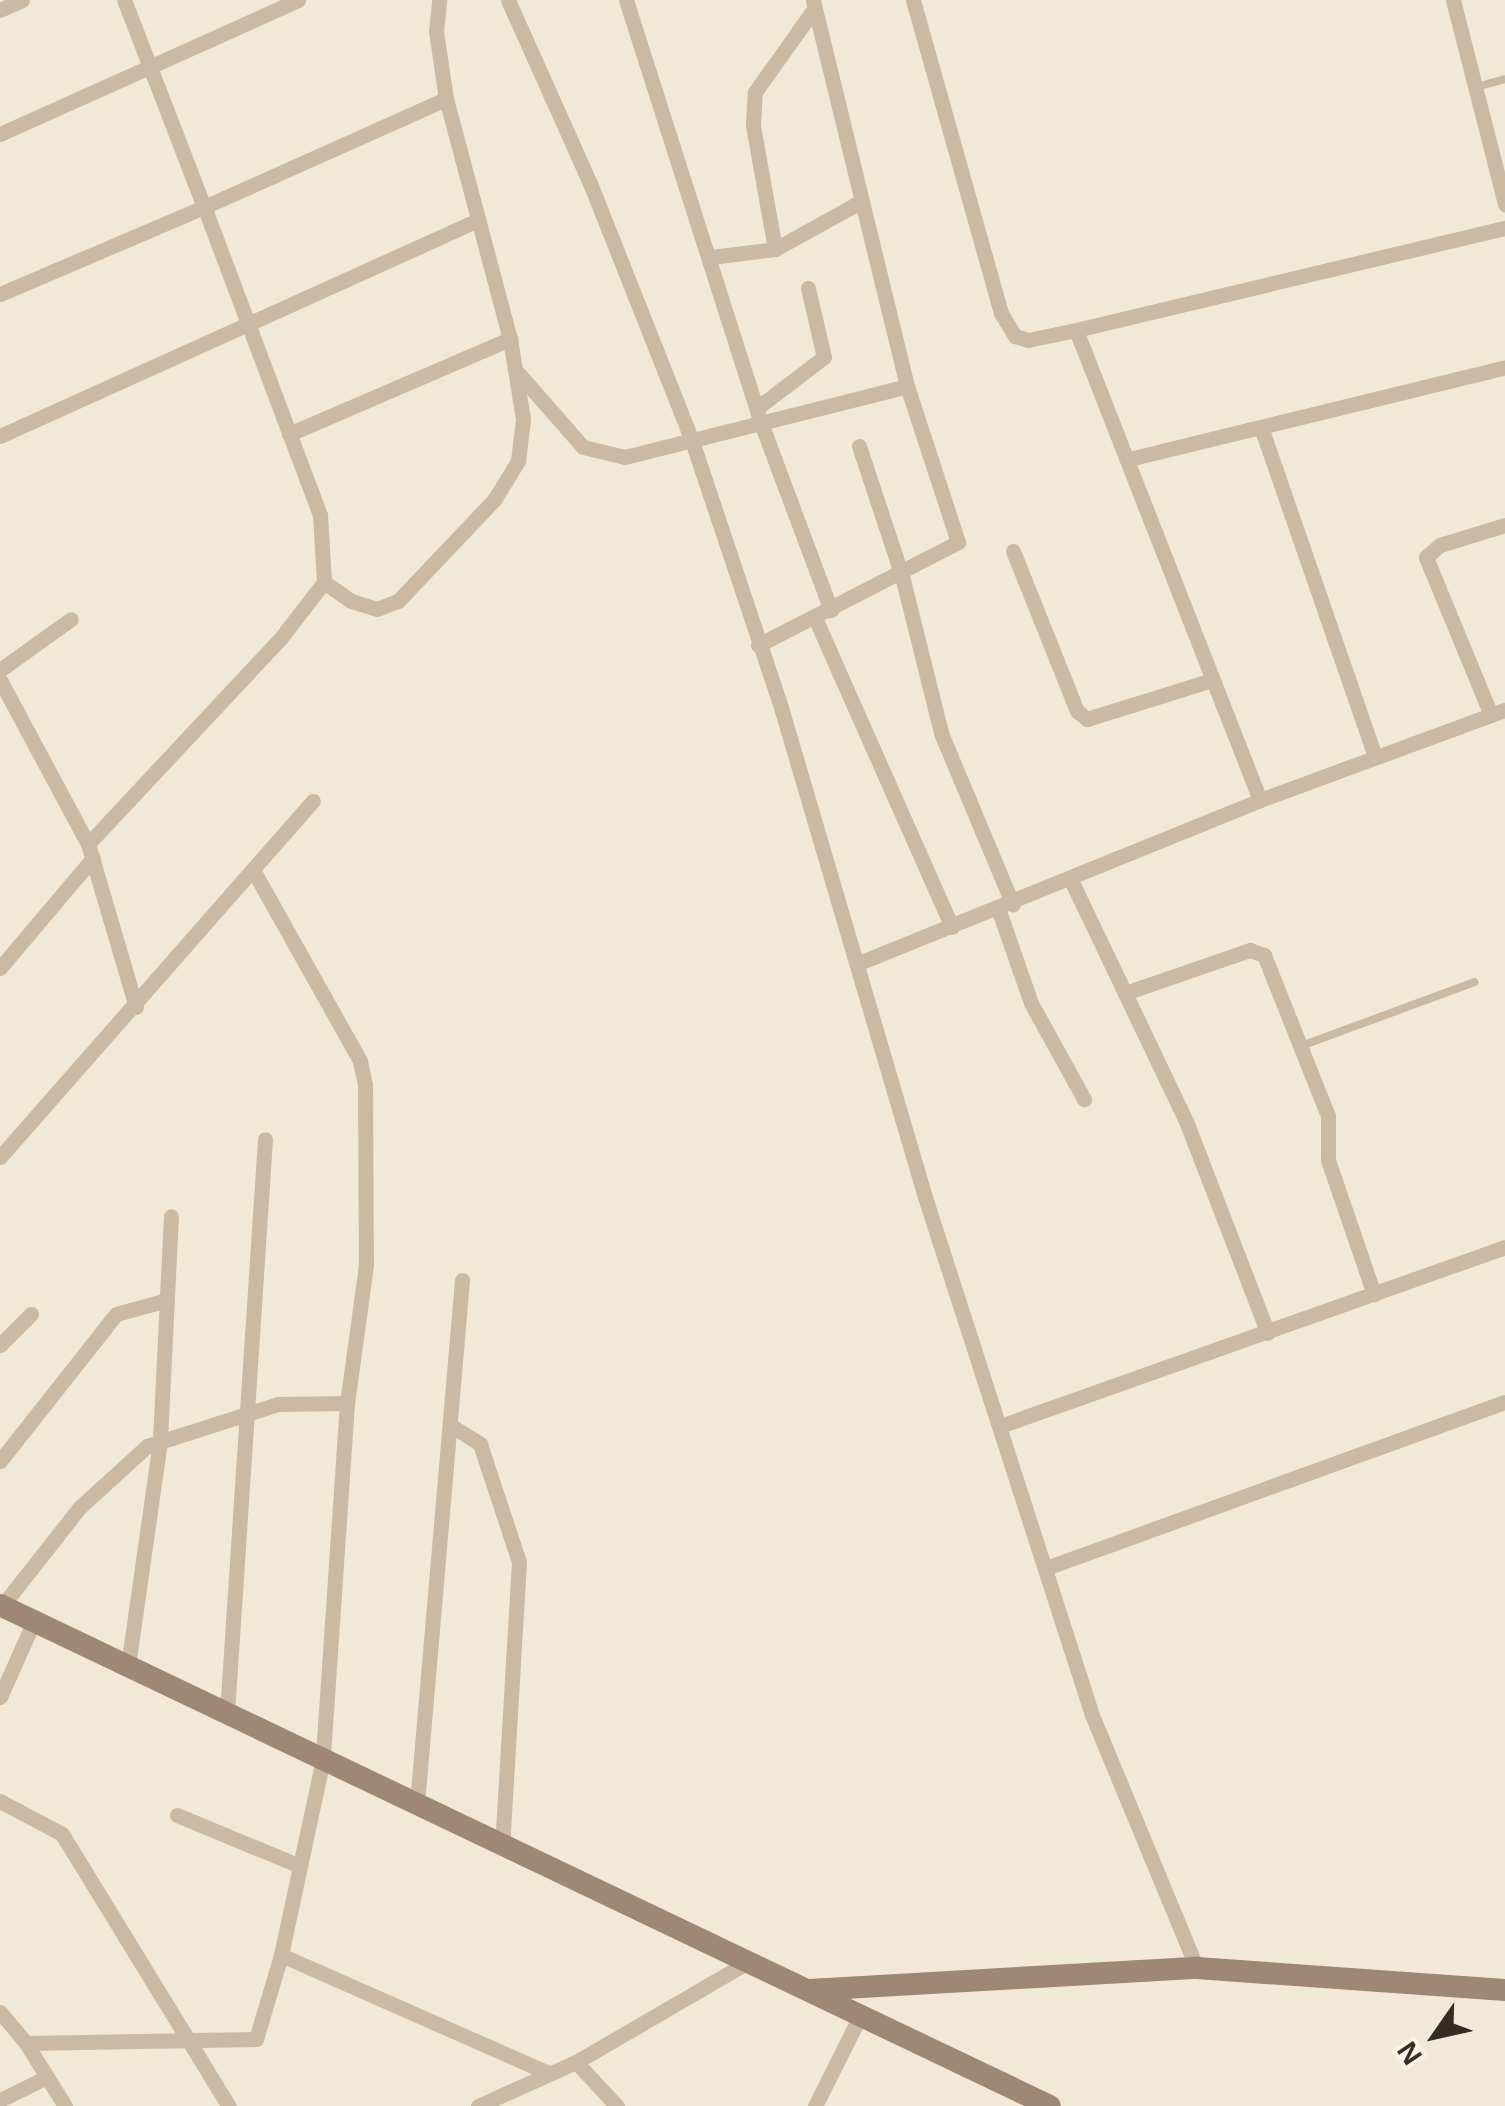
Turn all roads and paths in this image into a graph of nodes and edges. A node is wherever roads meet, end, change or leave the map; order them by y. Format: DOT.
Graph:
graph roads {
  1 [pos="22,0"];
  2 [pos="124,0"];
  3 [pos="298,0"];
  4 [pos="439,0"];
  5 [pos="508,0"];
  6 [pos="626,0"];
  7 [pos="913,0"];
  8 [pos="1453,0"];
  9 [pos="814,5"];
  10 [pos="0,10"];
  11 [pos="150,65"];
  12 [pos="1505,79"];
  13 [pos="1476,88"];
  14 [pos="446,99"];
  15 [pos="0,134"];
  16 [pos="862,201"];
  17 [pos="1505,204"];
  18 [pos="204,206"];
  19 [pos="478,220"];
  20 [pos="1505,228"];
  21 [pos="775,249"];
  22 [pos="711,257"];
  23 [pos="808,288"];
  24 [pos="0,294"];
  25 [pos="249,328"];
  26 [pos="1076,330"];
  27 [pos="510,340"];
  28 [pos="1505,367"];
  29 [pos="515,370"];
  30 [pos="907,386"];
  31 [pos="759,416"];
  32 [pos="1262,430"];
  33 [pos="289,434"];
  34 [pos="0,436"];
  35 [pos="692,442"];
  36 [pos="860,446"];
  37 [pos="1129,459"];
  38 [pos="1505,525"];
  39 [pos="1013,550"];
  40 [pos="902,576"];
  41 [pos="324,582"];
  42 [pos="831,610"];
  43 [pos="815,618"];
  44 [pos="71,619"];
  45 [pos="758,645"];
  46 [pos="0,670"];
  47 [pos="0,680"];
  48 [pos="1209,681"];
  49 [pos="1498,713"];
  50 [pos="1375,757"];
  51 [pos="1260,800"];
  52 [pos="313,801"];
  53 [pos="90,851"];
  54 [pos="254,870"];
  55 [pos="1071,880"];
  56 [pos="1006,908"];
  57 [pos="952,927"];
  58 [pos="2,960"];
  59 [pos="860,963"];
  60 [pos="1476,982"];
  61 [pos="1125,993"];
  62 [pos="136,1007"];
  63 [pos="1301,1046"];
  64 [pos="1084,1099"];
  65 [pos="264,1138"];
  66 [pos="0,1157"];
  67 [pos="171,1216"];
  68 [pos="1505,1247"];
  69 [pos="462,1280"];
  70 [pos="1374,1294"];
  71 [pos="167,1300"];
  72 [pos="31,1314"];
  73 [pos="1268,1332"];
  74 [pos="0,1345"];
  75 [pos="1505,1402"];
  76 [pos="347,1403"];
  77 [pos="249,1412"];
  78 [pos="450,1425"];
  79 [pos="1003,1426"];
  80 [pos="160,1440"];
  81 [pos="0,1461"];
  82 [pos="1046,1568"];
  83 [pos="1,1605"];
  84 [pos="34,1620"];
  85 [pos="128,1666"];
  86 [pos="0,1697"];
  87 [pos="227,1713"];
  88 [pos="323,1758"];
  89 [pos="0,1801"];
  90 [pos="418,1804"];
  91 [pos="177,1814"];
  92 [pos="502,1844"];
  93 [pos="300,1866"];
  94 [pos="282,1955"];
  95 [pos="748,1962"];
  96 [pos="1197,1968"];
  97 [pos="808,1990"];
  98 [pos="1505,1990"];
  99 [pos="0,2012"];
  100 [pos="860,2016"];
  101 [pos="186,2038"];
  102 [pos="26,2043"];
  103 [pos="576,2062"];
  104 [pos="548,2073"];
  105 [pos="47,2077"];
  106 [pos="0,2100"];
  107 [pos="65,2106"];
  108 [pos="228,2106"];
  109 [pos="478,2106"];
  110 [pos="618,2106"];
  111 [pos="814,2106"];
  112 [pos="1050,2106"];
  1 -- 10 [label="street"];
  2 -- 11 [label="street"];
  3 -- 11 [label="street"];
  4 -- 14 [label="street"];
  5 -- 35 [label="street"];
  6 -- 22 [label="street"];
  7 -- 26 [label="street"];
  8 -- 13 [label="street"];
  9 -- 16 [label="street"];
  9 -- 21 [label="street"];
  11 -- 15 [label="street"];
  11 -- 18 [label="street"];
  12 -- 13 [label="lane"];
  13 -- 17 [label="street"];
  14 -- 18 [label="street"];
  14 -- 19 [label="street"];
  16 -- 21 [label="street"];
  16 -- 30 [label="street"];
  18 -- 24 [label="street"];
  18 -- 25 [label="street"];
  19 -- 25 [label="street"];
  19 -- 27 [label="street"];
  20 -- 26 [label="street"];
  21 -- 22 [label="street"];
  22 -- 31 [label="street"];
  23 -- 31 [label="street"];
  25 -- 33 [label="street"];
  25 -- 34 [label="street"];
  26 -- 37 [label="street"];
  27 -- 29 [label="street"];
  27 -- 33 [label="street"];
  28 -- 32 [label="street"];
  29 -- 35 [label="street"];
  29 -- 41 [label="street"];
  30 -- 31 [label="street"];
  30 -- 40 [label="street"];
  31 -- 35 [label="street"];
  31 -- 42 [label="street"];
  32 -- 37 [label="street"];
  32 -- 50 [label="street"];
  33 -- 41 [label="street"];
  35 -- 45 [label="street"];
  36 -- 40 [label="street"];
  37 -- 48 [label="street"];
  38 -- 49 [label="street"];
  39 -- 48 [label="street"];
  40 -- 42 [label="street"];
  40 -- 56 [label="street"];
  41 -- 53 [label="street"];
  42 -- 43 [label="street"];
  43 -- 45 [label="street"];
  43 -- 57 [label="street"];
  44 -- 46 [label="street"];
  45 -- 59 [label="street"];
  47 -- 53 [label="street"];
  48 -- 51 [label="street"];
  49 -- 50 [label="street"];
  50 -- 51 [label="street"];
  51 -- 55 [label="street"];
  52 -- 54 [label="street"];
  53 -- 58 [label="street"];
  53 -- 62 [label="street"];
  54 -- 62 [label="street"];
  54 -- 76 [label="street"];
  55 -- 56 [label="street"];
  55 -- 61 [label="street"];
  56 -- 57 [label="street"];
  56 -- 64 [label="street"];
  57 -- 59 [label="street"];
  59 -- 79 [label="street"];
  60 -- 63 [label="lane"];
  61 -- 63 [label="street"];
  61 -- 73 [label="street"];
  62 -- 66 [label="street"];
  63 -- 70 [label="street"];
  65 -- 77 [label="street"];
  67 -- 71 [label="street"];
  68 -- 70 [label="street"];
  69 -- 78 [label="street"];
  70 -- 73 [label="street"];
  71 -- 80 [label="street"];
  71 -- 81 [label="street"];
  72 -- 74 [label="street"];
  73 -- 79 [label="street"];
  75 -- 82 [label="street"];
  76 -- 77 [label="street"];
  76 -- 88 [label="street"];
  77 -- 80 [label="street"];
  77 -- 87 [label="street"];
  78 -- 90 [label="street"];
  78 -- 92 [label="street"];
  79 -- 82 [label="street"];
  80 -- 83 [label="street"];
  80 -- 85 [label="street"];
  82 -- 96 [label="street"];
  83 -- 84 [label="main road"];
  84 -- 85 [label="main road"];
  84 -- 86 [label="street"];
  85 -- 87 [label="main road"];
  87 -- 88 [label="main road"];
  88 -- 90 [label="main road"];
  88 -- 93 [label="street"];
  89 -- 101 [label="street"];
  90 -- 92 [label="main road"];
  91 -- 93 [label="street"];
  92 -- 95 [label="main road"];
  93 -- 94 [label="street"];
  94 -- 101 [label="street"];
  94 -- 104 [label="street"];
  95 -- 97 [label="main road"];
  95 -- 103 [label="street"];
  96 -- 97 [label="main road"];
  96 -- 98 [label="main road"];
  97 -- 100 [label="main road"];
  99 -- 102 [label="street"];
  100 -- 111 [label="street"];
  100 -- 112 [label="main road"];
  101 -- 102 [label="street"];
  101 -- 108 [label="street"];
  102 -- 105 [label="street"];
  103 -- 104 [label="street"];
  103 -- 110 [label="street"];
  104 -- 109 [label="street"];
  105 -- 106 [label="street"];
  105 -- 107 [label="street"];
}
